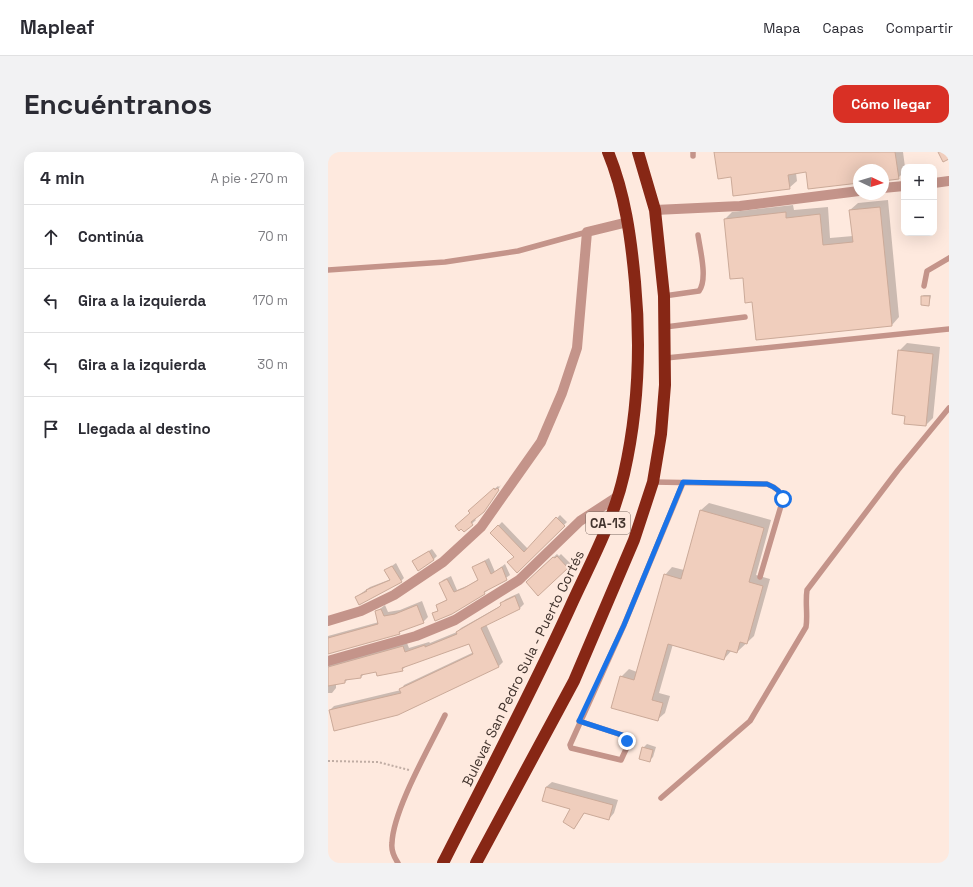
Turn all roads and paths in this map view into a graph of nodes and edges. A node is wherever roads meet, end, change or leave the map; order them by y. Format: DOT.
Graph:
graph roads {
  1 [pos="608,152"];
  2 [pos="638,152"];
  3 [pos="949,181"];
  4 [pos="937,183"];
  5 [pos="901,186"];
  6 [pos="889,187"];
  7 [pos="853,192"];
  8 [pos="655,210"];
  9 [pos="628,222"];
  10 [pos="587,232"];
  11 [pos="698,235"];
  12 [pos="949,258"];
  13 [pos="328,270"];
  14 [pos="924,286"];
  15 [pos="664,296"];
  16 [pos="745,317"];
  17 [pos="665,327"];
  18 [pos="949,329"];
  19 [pos="666,358"];
  20 [pos="949,408"];
  21 [pos="653,482"];
  22 [pos="683,482"];
  23 [pos="617,497"];
  24 [pos="760,577"];
  25 [pos="328,621"];
  26 [pos="328,661"];
  27 [pos="445,715"];
  28 [pos="579,721"];
  29 [pos="328,761"];
  30 [pos="417,773"];
  31 [pos="661,798"];
  32 [pos="398,863"];
  33 [pos="443,863"];
  34 [pos="476,863"];
  1 -- 9 [label="highway, Bulevar San Pedro Sula - Puerto Cortés / CA-13"];
  2 -- 8 [label="highway, CA-13"];
  3 -- 4 [label="street"];
  5 -- 6 [label="street"];
  7 -- 8 [label="street"];
  8 -- 15 [label="highway, CA-13"];
  9 -- 10 [label="street"];
  9 -- 23 [label="highway, Bulevar San Pedro Sula - Puerto Cortés / CA-13"];
  10 -- 13 [label="lane"];
  10 -- 25 [label="street"];
  11 -- 15 [label="lane"];
  12 -- 14 [label="lane"];
  15 -- 17 [label="highway, CA-13"];
  16 -- 17 [label="lane"];
  17 -- 19 [label="highway, CA-13"];
  18 -- 19 [label="lane"];
  19 -- 21 [label="highway, CA-13"];
  20 -- 31 [label="lane"];
  21 -- 22 [label="lane"];
  21 -- 34 [label="highway, CA-13"];
  22 -- 24 [label="lane"];
  22 -- 28 [label="lane"];
  23 -- 26 [label="street"];
  23 -- 33 [label="highway, Bulevar San Pedro Sula - Puerto Cortés / CA-13"];
  27 -- 30 [label="lane"];
  28 -- 28 [label="lane"];
  29 -- 30 [label="path"];
  30 -- 32 [label="lane"];
}
